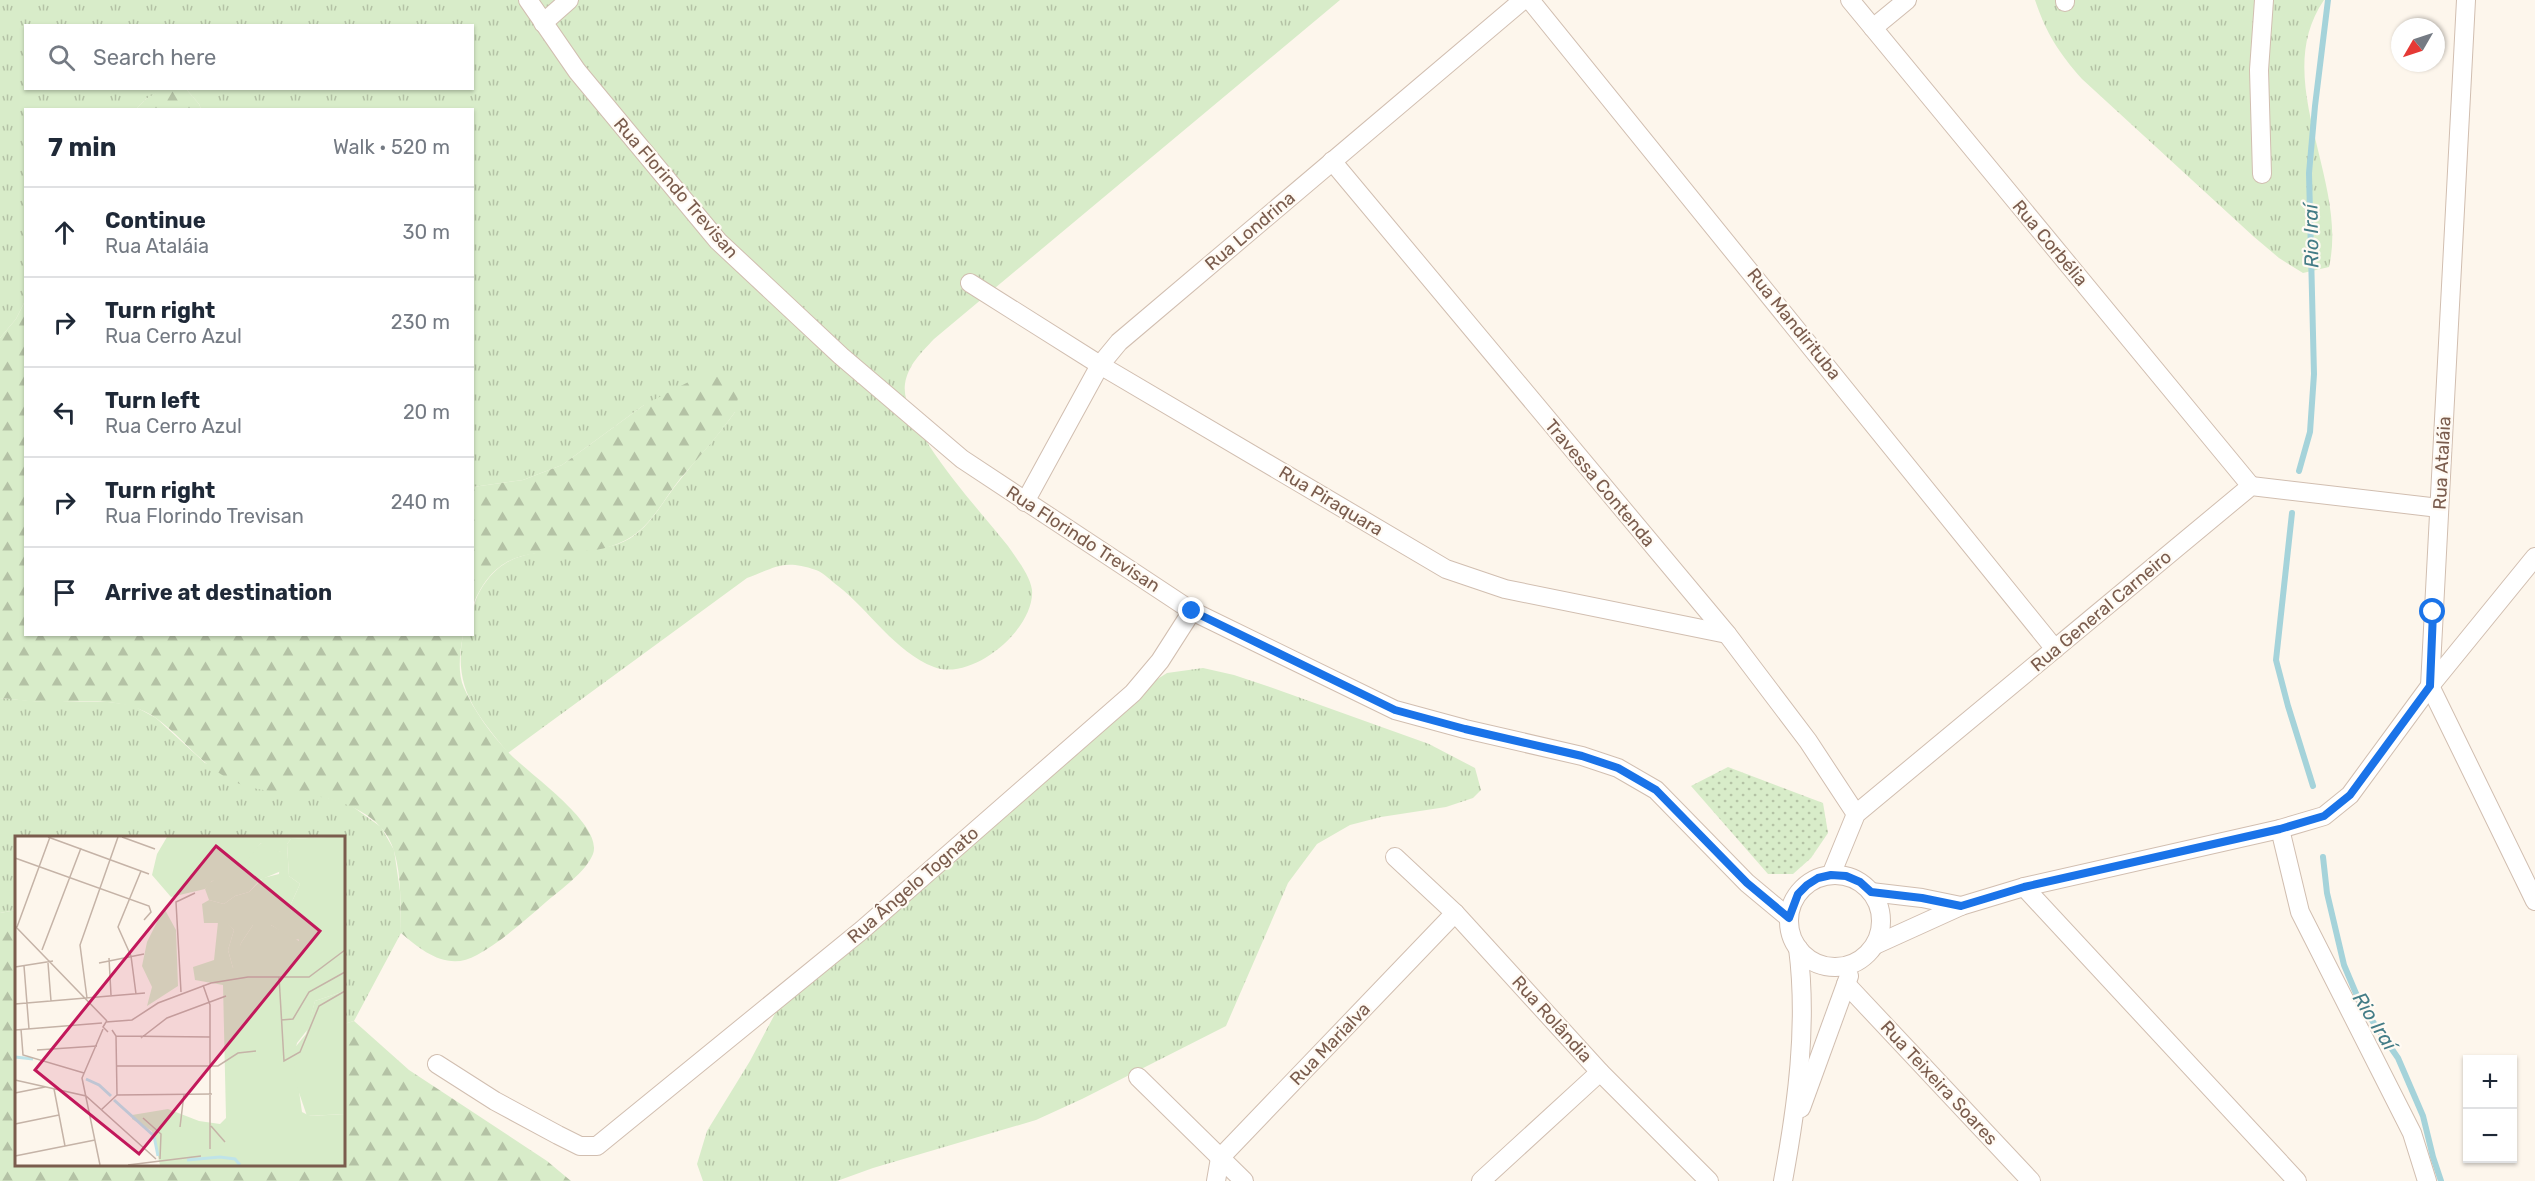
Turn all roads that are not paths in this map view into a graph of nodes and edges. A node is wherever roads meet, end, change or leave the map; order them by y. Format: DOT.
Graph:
graph roads {
  1 [pos="528,0"];
  2 [pos="569,0"];
  3 [pos="1523,0"];
  4 [pos="1530,0"];
  5 [pos="1850,0"];
  6 [pos="1907,0"];
  7 [pos="2264,0"];
  8 [pos="2466,0"];
  9 [pos="543,23"];
  10 [pos="1872,28"];
  11 [pos="1332,161"];
  12 [pos="2262,174"];
  13 [pos="970,283"];
  14 [pos="1100,365"];
  15 [pos="2251,486"];
  16 [pos="1025,502"];
  17 [pos="2439,508"];
  18 [pos="2535,557"];
  19 [pos="1192,611"];
  20 [pos="1727,634"];
  21 [pos="2055,649"];
  22 [pos="2430,686"];
  23 [pos="1856,813"];
  24 [pos="2280,829"];
  25 [pos="1395,857"];
  26 [pos="1831,875"];
  27 [pos="2024,887"];
  28 [pos="1871,892"];
  29 [pos="2535,902"];
  30 [pos="1961,906"];
  31 [pos="1455,913"];
  32 [pos="1789,918"];
  33 [pos="1875,945"];
  34 [pos="1798,948"];
  35 [pos="1854,964"];
  36 [pos="1846,984"];
  37 [pos="1801,1025"];
  38 [pos="1831,1028"];
  39 [pos="437,1064"];
  40 [pos="1600,1072"];
  41 [pos="1138,1077"];
  42 [pos="1792,1130"];
  43 [pos="1220,1158"];
  44 [pos="1216,1181"];
  45 [pos="1244,1181"];
  46 [pos="1481,1181"];
  47 [pos="1709,1181"];
  48 [pos="1783,1181"];
  49 [pos="2031,1181"];
  50 [pos="2297,1181"];
  51 [pos="2427,1181"];
  1 -- 9 [label="street, Rua Florindo Trevisan"];
  2 -- 9 [label="street"];
  3 -- 11 [label="street, Rua Londrina"];
  4 -- 21 [label="street, Rua Mandirituba"];
  5 -- 10 [label="street, Rua Corbélia"];
  6 -- 10 [label="street"];
  7 -- 12 [label="street"];
  8 -- 17 [label="street, Rua Ataláia"];
  9 -- 16 [label="street, Rua Florindo Trevisan"];
  10 -- 15 [label="street, Rua Corbélia"];
  11 -- 14 [label="street, Rua Londrina"];
  11 -- 20 [label="street, Travessa Contenda"];
  13 -- 14 [label="street, Rua Piraquara"];
  14 -- 16 [label="street, Rua Londrina"];
  14 -- 20 [label="street, Rua Piraquara"];
  15 -- 17 [label="street"];
  15 -- 21 [label="street, Rua General Carneiro"];
  16 -- 19 [label="street, Rua Florindo Trevisan"];
  17 -- 22 [label="street, Rua Ataláia"];
  18 -- 22 [label="street"];
  19 -- 32 [label="street, Rua Florindo Trevisan"];
  19 -- 39 [label="street, Rua Ângelo Tognato"];
  20 -- 23 [label="street, Travessa Contenda"];
  21 -- 23 [label="street, Rua General Carneiro"];
  22 -- 24 [label="street"];
  22 -- 29 [label="street, Rua Ataláia"];
  23 -- 26 [label="street, Rua General Carneiro"];
  24 -- 27 [label="street"];
  24 -- 51 [label="street"];
  25 -- 31 [label="street, Rua Rolândia"];
  26 -- 28 [label="street"];
  26 -- 32 [label="street"];
  27 -- 30 [label="street"];
  27 -- 50 [label="street"];
  28 -- 30 [label="street"];
  28 -- 33 [label="street"];
  30 -- 33 [label="street"];
  31 -- 40 [label="street, Rua Rolândia"];
  31 -- 43 [label="street, Rua Marialva"];
  32 -- 34 [label="street"];
  33 -- 35 [label="street"];
  34 -- 35 [label="street"];
  34 -- 37 [label="street"];
  35 -- 36 [label="street"];
  36 -- 38 [label="street"];
  36 -- 49 [label="street, Rua Teixeira Soares"];
  37 -- 38 [label="street"];
  37 -- 42 [label="street"];
  38 -- 42 [label="street"];
  40 -- 46 [label="street"];
  40 -- 47 [label="street, Rua Rolândia"];
  41 -- 43 [label="street"];
  42 -- 48 [label="street"];
  43 -- 44 [label="street"];
  43 -- 45 [label="street"];
}
